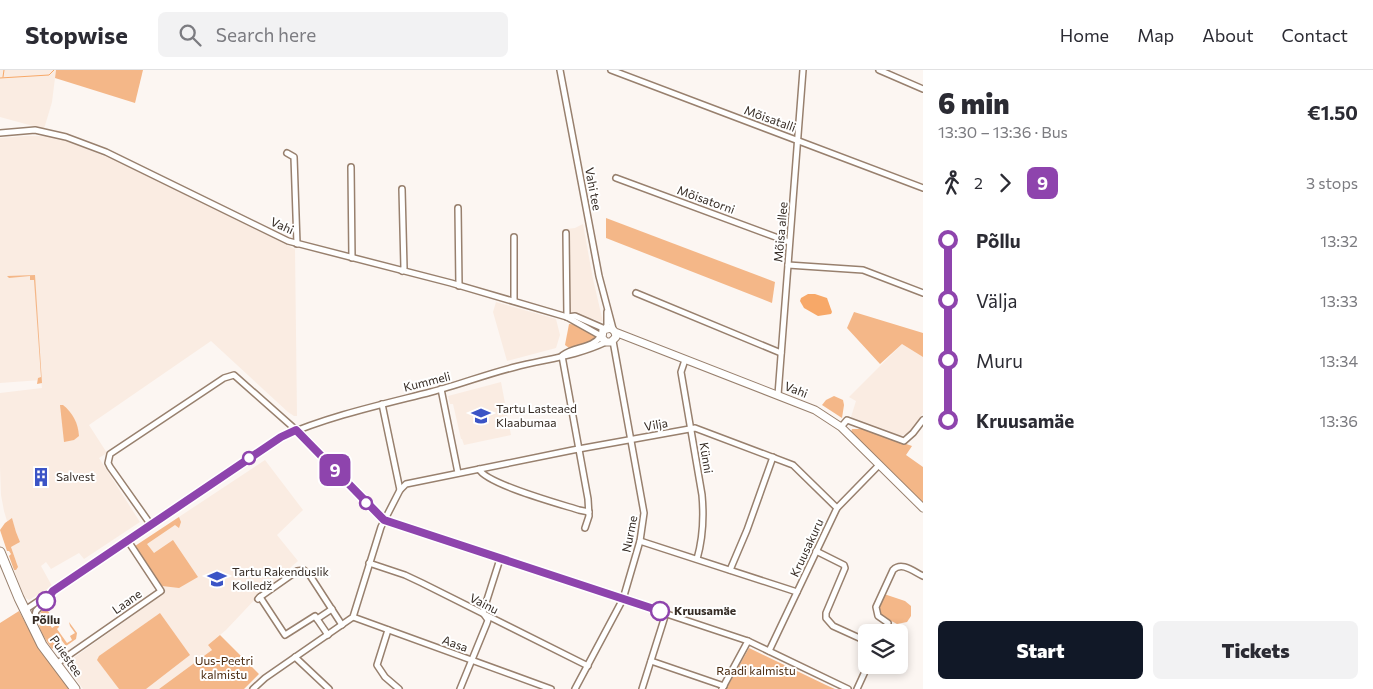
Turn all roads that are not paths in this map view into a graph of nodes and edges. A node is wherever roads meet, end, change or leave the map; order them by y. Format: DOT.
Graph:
graph roads {
  1 [pos="560,70"];
  2 [pos="610,70"];
  3 [pos="803,70"];
  4 [pos="878,70"];
  5 [pos="923,90"];
  6 [pos="0,133"];
  7 [pos="798,140"];
  8 [pos="287,153"];
  9 [pos="351,167"];
  10 [pos="616,178"];
  11 [pos="923,188"];
  12 [pos="402,189"];
  13 [pos="458,208"];
  14 [pos="566,233"];
  15 [pos="514,237"];
  16 [pos="789,242"];
  17 [pos="297,244"];
  18 [pos="352,258"];
  19 [pos="788,265"];
  20 [pos="402,271"];
  21 [pos="459,286"];
  22 [pos="636,293"];
  23 [pos="923,293"];
  24 [pos="514,301"];
  25 [pos="568,316"];
  26 [pos="610,335"];
  27 [pos="781,353"];
  28 [pos="562,356"];
  29 [pos="685,360"];
  30 [pos="441,389"];
  31 [pos="778,395"];
  32 [pos="382,404"];
  33 [pos="923,420"];
  34 [pos="840,427"];
  35 [pos="691,429"];
  36 [pos="296,430"];
  37 [pos="631,439"];
  38 [pos="580,448"];
  39 [pos="773,458"];
  40 [pos="879,465"];
  41 [pos="478,469"];
  42 [pos="458,473"];
  43 [pos="400,490"];
  44 [pos="837,508"];
  45 [pos="923,508"];
  46 [pos="589,512"];
  47 [pos="385,520"];
  48 [pos="152,525"];
  49 [pos="585,528"];
  50 [pos="128,541"];
  51 [pos="640,541"];
  52 [pos="816,551"];
  53 [pos="0,552"];
  54 [pos="500,559"];
  55 [pos="697,559"];
  56 [pos="369,563"];
  57 [pos="730,570"];
  58 [pos="923,576"];
  59 [pos="53,591"];
  60 [pos="797,592"];
  61 [pos="623,600"];
  62 [pos="332,609"];
  63 [pos="25,610"];
  64 [pos="666,613"];
  65 [pos="485,616"];
  66 [pos="353,617"];
  67 [pos="317,619"];
  68 [pos="887,624"];
  69 [pos="342,625"];
  70 [pos="33,628"];
  71 [pos="388,630"];
  72 [pos="328,635"];
  73 [pos="858,638"];
  74 [pos="748,641"];
  75 [pos="769,651"];
  76 [pos="295,657"];
  77 [pos="472,660"];
  78 [pos="651,661"];
  79 [pos="56,664"];
  80 [pos="588,666"];
  81 [pos="864,674"];
  82 [pos="723,688"];
  83 [pos="75,689"];
  84 [pos="253,689"];
  85 [pos="330,689"];
  86 [pos="399,689"];
  87 [pos="460,689"];
  88 [pos="551,689"];
  89 [pos="575,689"];
  90 [pos="642,689"];
  91 [pos="848,689"];
  92 [pos="857,689"];
  1 -- 26 [label="street, Vahi tee"];
  2 -- 7 [label="street, Mõisatalli"];
  3 -- 7 [label="street, Mõisa allee"];
  4 -- 5 [label="street"];
  6 -- 17 [label="street, Vahi"];
  7 -- 11 [label="street, Mõisatalli"];
  7 -- 16 [label="street, Mõisa allee"];
  8 -- 17 [label="street"];
  9 -- 18 [label="street"];
  10 -- 16 [label="street, Mõisatorni"];
  12 -- 20 [label="street"];
  13 -- 21 [label="street"];
  14 -- 25 [label="street"];
  15 -- 24 [label="street"];
  16 -- 19 [label="street, Mõisa allee"];
  17 -- 18 [label="street, Vahi"];
  18 -- 20 [label="street, Vahi"];
  19 -- 23 [label="street"];
  19 -- 27 [label="street, Mõisa allee"];
  20 -- 21 [label="street, Vahi"];
  21 -- 24 [label="street, Vahi"];
  22 -- 27 [label="street"];
  24 -- 25 [label="street, Vahi"];
  25 -- 26 [label="street, Vahi"];
  26 -- 28 [label="street, Kummeli"];
  26 -- 29 [label="street, Vahi"];
  26 -- 37 [label="street, Nurme"];
  27 -- 31 [label="street, Mõisa allee"];
  28 -- 30 [label="street, Kummeli"];
  28 -- 38 [label="street"];
  29 -- 31 [label="street, Vahi"];
  29 -- 35 [label="street, Künni"];
  30 -- 32 [label="street, Kummeli"];
  30 -- 42 [label="street"];
  31 -- 34 [label="street, Vahi"];
  32 -- 36 [label="street, Kummeli"];
  32 -- 43 [label="street"];
  33 -- 34 [label="street"];
  34 -- 40 [label="street, Vahi"];
  35 -- 37 [label="street, Vilja"];
  35 -- 39 [label="street, Vilja"];
  35 -- 55 [label="street, Künni"];
  36 -- 47 [label="street"];
  36 -- 48 [label="street"];
  36 -- 48 [label="street"];
  37 -- 38 [label="street, Vilja"];
  37 -- 51 [label="street, Nurme"];
  38 -- 41 [label="street, Vilja"];
  38 -- 46 [label="street"];
  39 -- 44 [label="street, Vilja"];
  39 -- 57 [label="street"];
  40 -- 44 [label="street, Kruusakuru"];
  40 -- 45 [label="street, Vahi"];
  41 -- 42 [label="street, Vilja"];
  41 -- 46 [label="street"];
  42 -- 43 [label="street, Vilja"];
  43 -- 47 [label="street"];
  44 -- 52 [label="street, Kruusakuru"];
  46 -- 49 [label="street"];
  47 -- 54 [label="street"];
  47 -- 56 [label="street"];
  48 -- 50 [label="street"];
  50 -- 59 [label="street"];
  50 -- 79 [label="street, Laane"];
  51 -- 55 [label="street"];
  51 -- 61 [label="street, Nurme"];
  52 -- 60 [label="street, Kruusakuru"];
  52 -- 73 [label="street"];
  53 -- 63 [label="highway, Puiestee"];
  54 -- 61 [label="street"];
  54 -- 65 [label="street"];
  55 -- 57 [label="street"];
  56 -- 65 [label="street, Vainu"];
  56 -- 66 [label="street"];
  57 -- 60 [label="street"];
  58 -- 68 [label="street"];
  59 -- 63 [label="street"];
  59 -- 70 [label="street"];
  60 -- 75 [label="street, Kruusakuru"];
  61 -- 64 [label="street"];
  61 -- 80 [label="street, Nurme"];
  62 -- 67 [label="street"];
  62 -- 67 [label="street"];
  62 -- 69 [label="street"];
  63 -- 70 [label="highway, Puiestee"];
  64 -- 74 [label="street"];
  64 -- 78 [label="street"];
  65 -- 77 [label="street"];
  65 -- 80 [label="street, Vainu"];
  66 -- 69 [label="street"];
  66 -- 71 [label="street, Aasa"];
  67 -- 72 [label="street"];
  69 -- 72 [label="street"];
  70 -- 79 [label="highway, Puiestee"];
  71 -- 77 [label="street, Aasa"];
  71 -- 86 [label="street"];
  72 -- 76 [label="street"];
  74 -- 75 [label="street"];
  74 -- 82 [label="street"];
  75 -- 91 [label="street"];
  76 -- 84 [label="street"];
  76 -- 85 [label="street"];
  77 -- 87 [label="street"];
  77 -- 88 [label="street, Aasa"];
  78 -- 82 [label="street"];
  78 -- 90 [label="street"];
  79 -- 83 [label="highway, Puiestee"];
  80 -- 89 [label="street, Nurme"];
  81 -- 92 [label="street"];
}
